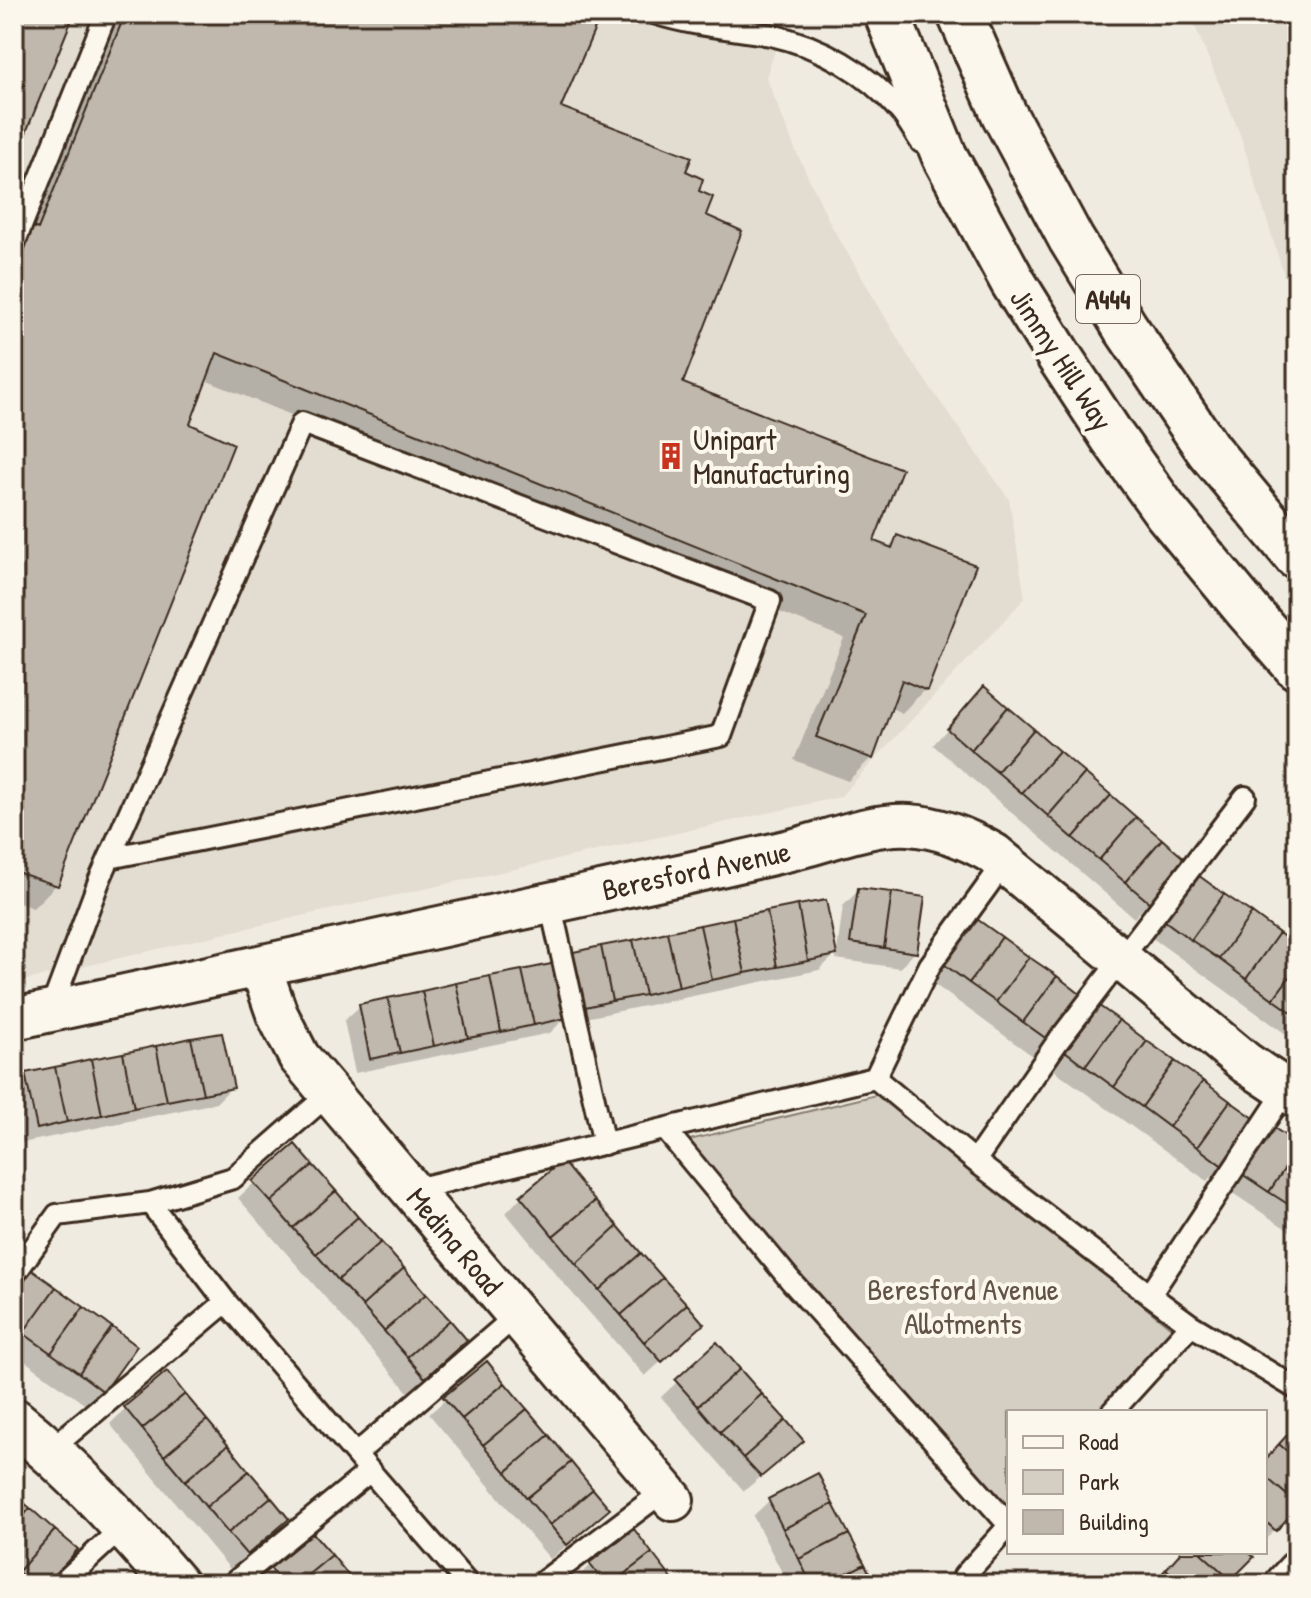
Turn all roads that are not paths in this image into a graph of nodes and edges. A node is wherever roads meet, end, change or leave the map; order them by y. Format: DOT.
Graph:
graph roads {
  1 [pos="106,14"];
  2 [pos="657,14"];
  3 [pos="887,14"];
  4 [pos="960,14"];
  5 [pos="14,244"];
  6 [pos="1013,282"];
  7 [pos="1297,557"];
  8 [pos="1297,667"];
  9 [pos="1245,797"];
  10 [pos="109,858"];
  11 [pos="1004,863"];
  12 [pos="550,902"];
  13 [pos="1121,960"];
  14 [pos="261,968"];
  15 [pos="32,1015"];
  16 [pos="875,1078"];
  17 [pos="330,1093"];
  18 [pos="1291,1093"];
  19 [pos="665,1129"];
  20 [pos="604,1144"];
  21 [pos="975,1161"];
  22 [pos="411,1190"];
  23 [pos="150,1203"];
  24 [pos="14,1275"];
  25 [pos="1150,1295"];
  26 [pos="226,1302"];
  27 [pos="517,1315"];
  28 [pos="1191,1325"];
  29 [pos="1297,1389"];
  30 [pos="1114,1410"];
  31 [pos="14,1421"];
  32 [pos="50,1450"];
  33 [pos="356,1454"];
  34 [pos="370,1471"];
  35 [pos="669,1495"];
  36 [pos="1007,1523"];
  37 [pos="124,1526"];
  38 [pos="1007,1527"];
  39 [pos="1297,1572"];
  40 [pos="964,1581"];
  41 [pos="61,1584"];
  42 [pos="175,1584"];
  43 [pos="232,1584"];
  44 [pos="468,1584"];
  45 [pos="540,1584"];
  46 [pos="1286,1584"];
  1 -- 5 [label="lane"];
  2 -- 6 [label="lane"];
  3 -- 6 [label="main road, Jimmy Hill Way / A444"];
  4 -- 7 [label="main road, A444"];
  6 -- 8 [label="main road, Jimmy Hill Way / A444"];
  9 -- 13 [label="lane"];
  10 -- 10 [label="lane"];
  10 -- 15 [label="lane"];
  11 -- 12 [label="street, Beresford Avenue"];
  11 -- 13 [label="street, Beresford Avenue"];
  11 -- 16 [label="lane"];
  12 -- 14 [label="street, Beresford Avenue"];
  12 -- 20 [label="lane"];
  13 -- 18 [label="street, Beresford Avenue"];
  13 -- 21 [label="lane"];
  14 -- 15 [label="street, Beresford Avenue"];
  14 -- 17 [label="street, Medina Road"];
  16 -- 19 [label="lane"];
  16 -- 21 [label="lane"];
  17 -- 22 [label="street, Medina Road"];
  17 -- 23 [label="lane"];
  18 -- 25 [label="lane"];
  19 -- 20 [label="lane"];
  19 -- 36 [label="lane"];
  20 -- 22 [label="lane"];
  21 -- 25 [label="lane"];
  22 -- 27 [label="street, Medina Road"];
  23 -- 24 [label="lane"];
  23 -- 26 [label="lane"];
  25 -- 28 [label="lane"];
  26 -- 32 [label="lane"];
  26 -- 33 [label="lane"];
  27 -- 33 [label="lane"];
  27 -- 35 [label="street, Medina Road"];
  28 -- 29 [label="lane"];
  28 -- 30 [label="lane"];
  31 -- 32 [label="main road"];
  32 -- 37 [label="main road"];
  33 -- 34 [label="lane"];
  34 -- 43 [label="lane"];
  34 -- 44 [label="lane"];
  35 -- 45 [label="lane"];
  37 -- 41 [label="lane"];
  37 -- 42 [label="main road"];
  38 -- 40 [label="lane"];
  39 -- 46 [label="street"];
}
